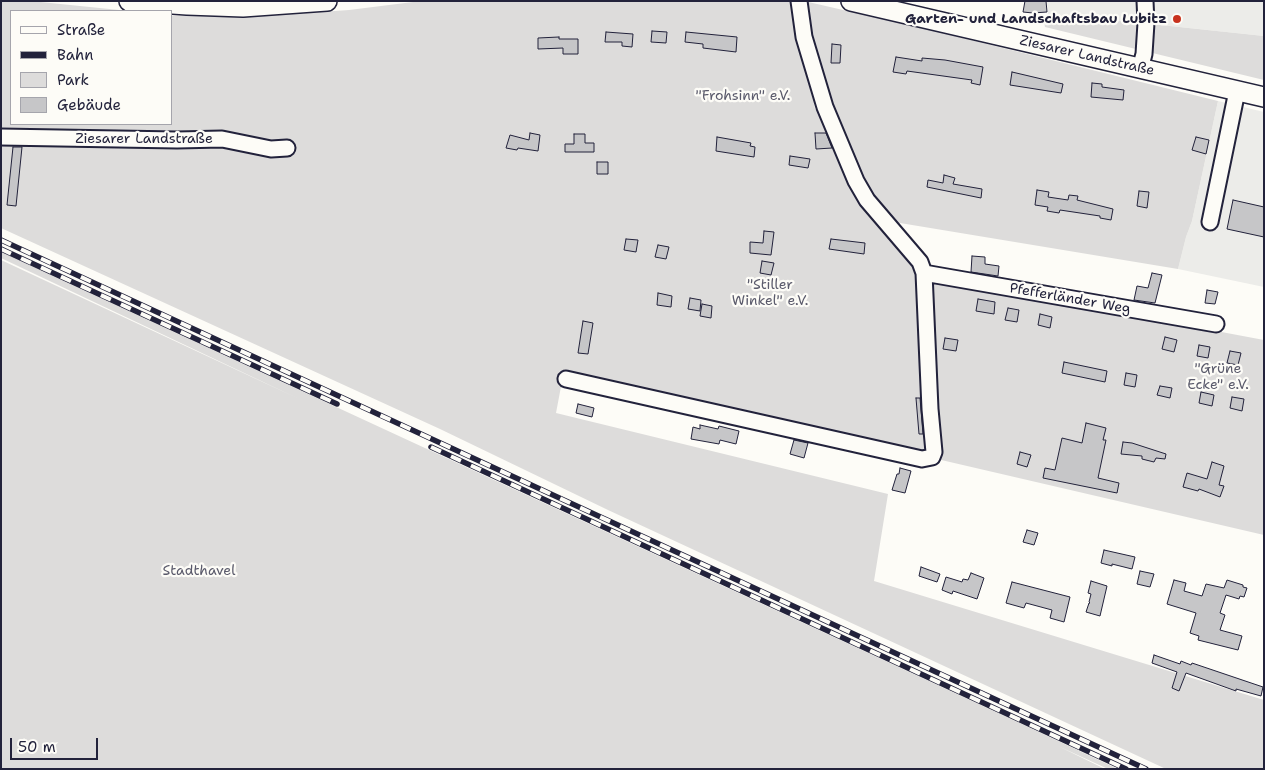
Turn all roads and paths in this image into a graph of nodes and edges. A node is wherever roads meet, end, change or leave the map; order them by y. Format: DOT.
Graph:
graph roads {
  1 [pos="129,1"];
  2 [pos="327,1"];
  3 [pos="798,1"];
  4 [pos="851,1"];
  5 [pos="1145,1"];
  6 [pos="1140,69"];
  7 [pos="1237,91"];
  8 [pos="1264,97"];
  9 [pos="1,138"];
  10 [pos="286,148"];
  11 [pos="1210,222"];
  12 [pos="924,273"];
  13 [pos="1216,324"];
  14 [pos="566,379"];
  1 -- 2 [label="main road"];
  3 -- 12 [label="street"];
  4 -- 6 [label="main road, Ziesarer Landstraße"];
  5 -- 6 [label="street"];
  6 -- 7 [label="main road, Ziesarer Landstraße"];
  7 -- 8 [label="main road, Ziesarer Landstraße"];
  7 -- 11 [label="street"];
  9 -- 10 [label="street, Ziesarer Landstraße"];
  12 -- 13 [label="street, Pfefferländer Weg"];
  12 -- 14 [label="street"];
}
